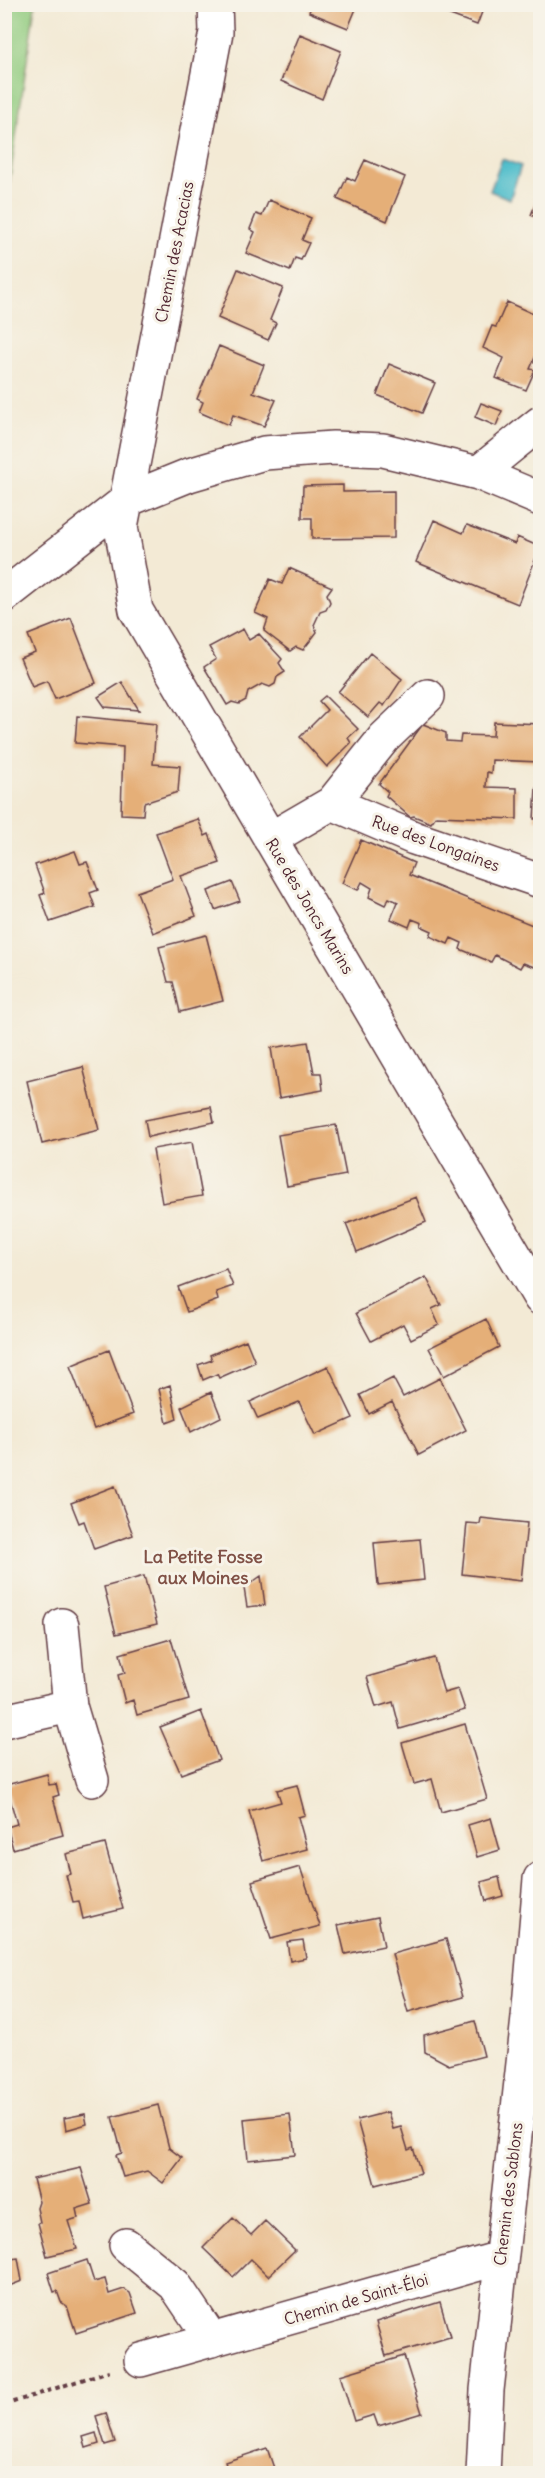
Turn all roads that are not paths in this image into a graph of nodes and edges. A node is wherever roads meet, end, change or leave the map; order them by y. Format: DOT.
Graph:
graph roads {
  1 [pos="215,4"];
  2 [pos="540,423"];
  3 [pos="478,473"];
  4 [pos="540,499"];
  5 [pos="127,500"];
  6 [pos="4,596"];
  7 [pos="428,696"];
  8 [pos="332,803"];
  9 [pos="270,839"];
  10 [pos="540,882"];
  11 [pos="540,1298"];
  12 [pos="62,1625"];
  13 [pos="70,1706"];
  14 [pos="4,1721"];
  15 [pos="92,1780"];
  16 [pos="540,1879"];
  17 [pos="126,2245"];
  18 [pos="500,2258"];
  19 [pos="212,2340"];
  20 [pos="141,2360"];
  21 [pos="483,2474"];
  1 -- 5 [label="street, Chemin des Acacias"];
  2 -- 3 [label="street"];
  3 -- 4 [label="street"];
  3 -- 5 [label="street"];
  5 -- 6 [label="street"];
  5 -- 9 [label="street, Rue des Joncs Marins"];
  7 -- 8 [label="street"];
  8 -- 9 [label="street"];
  8 -- 10 [label="street, Rue des Longaines"];
  9 -- 11 [label="street, Rue des Joncs Marins"];
  12 -- 13 [label="street"];
  13 -- 14 [label="street"];
  13 -- 15 [label="street"];
  16 -- 18 [label="street, Chemin des Sablons"];
  17 -- 19 [label="street"];
  18 -- 19 [label="street, Chemin de Saint-Éloi"];
  18 -- 21 [label="street, Chemin des Sablons"];
  19 -- 20 [label="street, Chemin de Saint-Éloi"];
}
